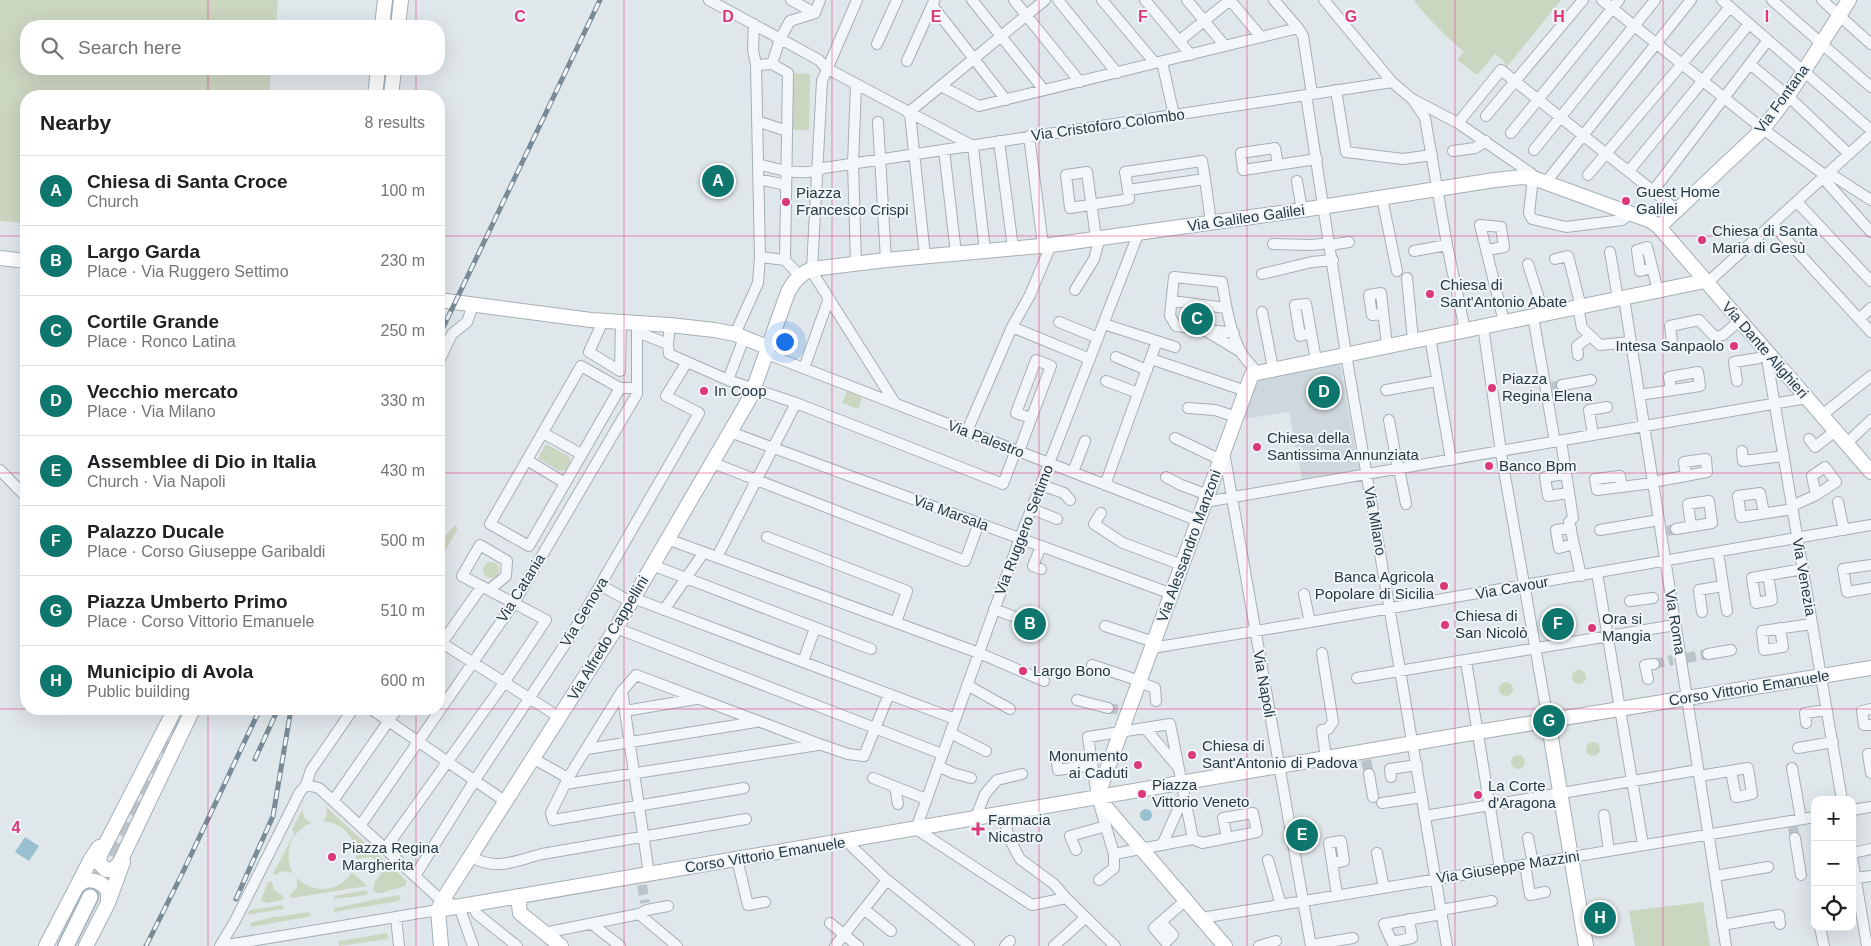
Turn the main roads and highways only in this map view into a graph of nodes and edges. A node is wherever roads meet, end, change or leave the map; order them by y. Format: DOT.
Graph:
graph roads {
  1 [pos="90,898"];
  2 [pos="66,946"];
  1 -- 2 [label="main road"];
}
